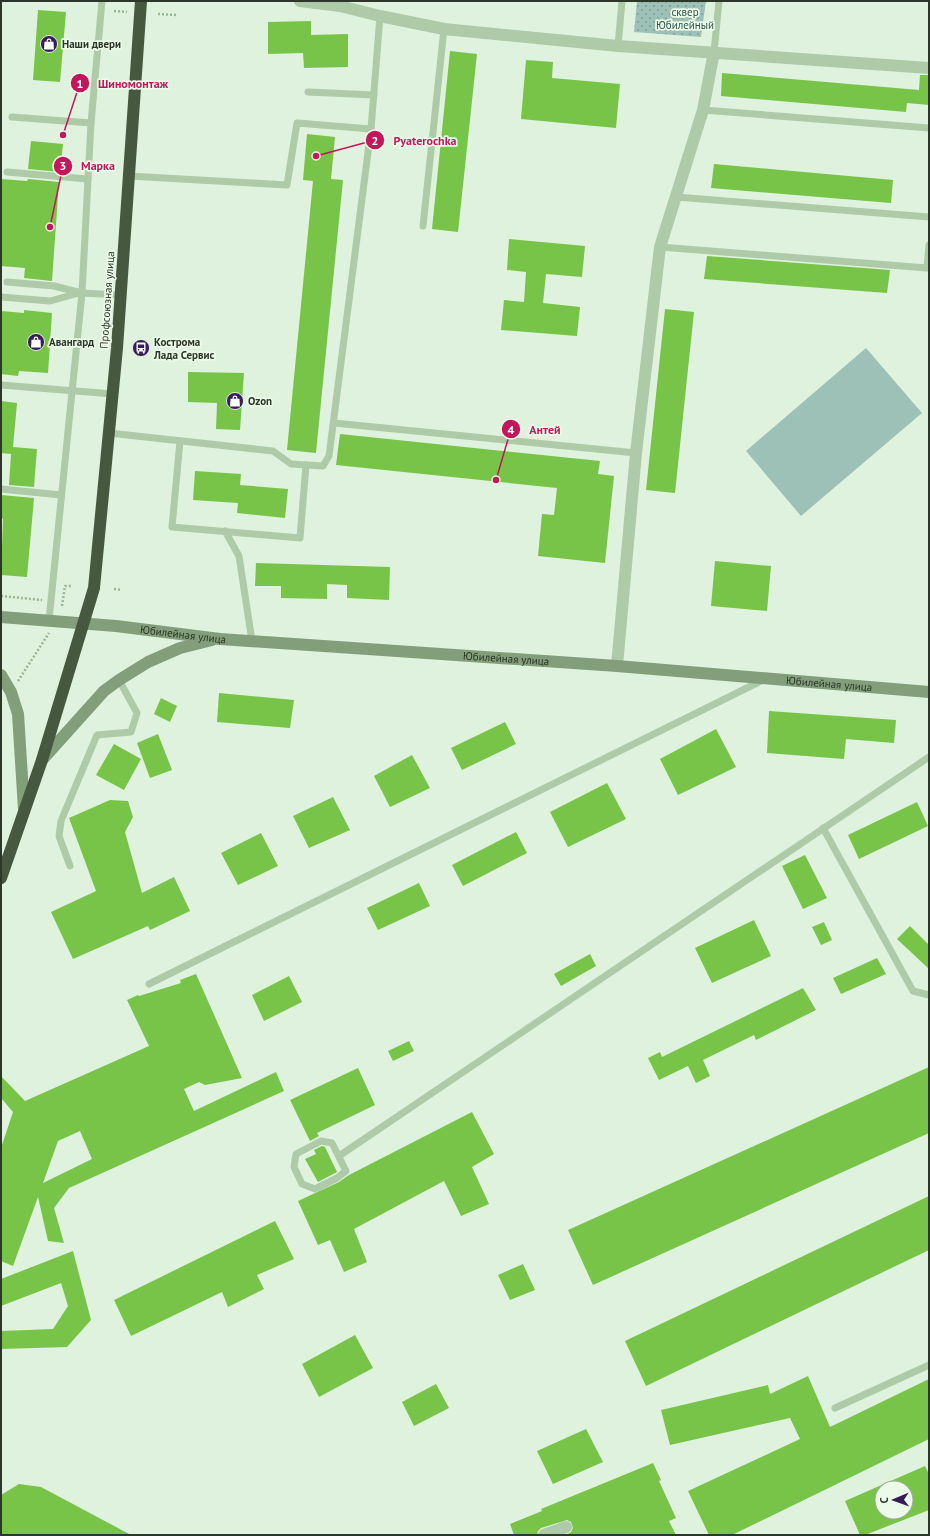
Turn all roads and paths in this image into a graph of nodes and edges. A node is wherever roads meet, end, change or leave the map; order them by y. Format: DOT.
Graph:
graph roads {
  1 [pos="102,1"];
  2 [pos="141,1"];
  3 [pos="300,1"];
  4 [pos="622,1"];
  5 [pos="719,1"];
  6 [pos="340,3"];
  7 [pos="114,11"];
  8 [pos="127,12"];
  9 [pos="158,14"];
  10 [pos="177,15"];
  11 [pos="380,16"];
  12 [pos="444,29"];
  13 [pos="618,46"];
  14 [pos="714,52"];
  15 [pos="929,68"];
  16 [pos="308,92"];
  17 [pos="374,95"];
  18 [pos="703,110"];
  19 [pos="12,117"];
  20 [pos="91,123"];
  21 [pos="929,128"];
  22 [pos="371,129"];
  23 [pos="7,172"];
  24 [pos="129,176"];
  25 [pos="88,179"];
  26 [pos="676,197"];
  27 [pos="929,217"];
  28 [pos="423,226"];
  29 [pos="929,245"];
  30 [pos="660,247"];
  31 [pos="6,282"];
  32 [pos="82,293"];
  33 [pos="119,295"];
  34 [pos="1,297"];
  35 [pos="1,385"];
  36 [pos="72,391"];
  37 [pos="113,394"];
  38 [pos="334,423"];
  39 [pos="109,433"];
  40 [pos="180,441"];
  41 [pos="636,452"];
  42 [pos="306,465"];
  43 [pos="1,489"];
  44 [pos="61,495"];
  45 [pos="225,531"];
  46 [pos="72,586"];
  47 [pos="114,589"];
  48 [pos="121,590"];
  49 [pos="1,596"];
  50 [pos="51,600"];
  51 [pos="62,602"];
  52 [pos="62,609"];
  53 [pos="1,617"];
  54 [pos="49,620"];
  55 [pos="85,623"];
  56 [pos="49,633"];
  57 [pos="220,638"];
  58 [pos="252,641"];
  59 [pos="617,666"];
  60 [pos="1,675"];
  61 [pos="766,678"];
  62 [pos="119,680"];
  63 [pos="18,682"];
  64 [pos="929,692"];
  65 [pos="929,757"];
  66 [pos="42,760"];
  67 [pos="24,809"];
  68 [pos="823,828"];
  69 [pos="70,866"];
  70 [pos="1,878"];
  71 [pos="149,984"];
  72 [pos="929,995"];
  73 [pos="339,1156"];
  74 [pos="929,1365"];
  75 [pos="836,1408"];
  76 [pos="566,1526"];
  77 [pos="544,1535"];
  1 -- 20 [label="lane"];
  2 -- 24 [label="highway, Профсоюзная улица"];
  3 -- 6 [label="street"];
  4 -- 13 [label="lane"];
  5 -- 14 [label="lane"];
  6 -- 11 [label="street"];
  7 -- 8 [label="path"];
  9 -- 10 [label="path"];
  11 -- 12 [label="street"];
  11 -- 17 [label="lane"];
  12 -- 13 [label="street"];
  12 -- 28 [label="lane"];
  13 -- 14 [label="street"];
  14 -- 15 [label="street"];
  14 -- 18 [label="street"];
  16 -- 17 [label="lane"];
  17 -- 22 [label="lane"];
  18 -- 21 [label="lane"];
  18 -- 26 [label="street"];
  19 -- 20 [label="lane"];
  20 -- 25 [label="lane"];
  22 -- 24 [label="lane"];
  22 -- 38 [label="lane"];
  23 -- 25 [label="lane"];
  24 -- 33 [label="highway, Профсоюзная улица"];
  25 -- 32 [label="lane"];
  26 -- 27 [label="lane"];
  26 -- 30 [label="street"];
  29 -- 30 [label="lane"];
  30 -- 41 [label="street"];
  31 -- 32 [label="lane"];
  32 -- 33 [label="lane"];
  32 -- 34 [label="lane"];
  32 -- 36 [label="lane"];
  33 -- 37 [label="highway, Профсоюзная улица"];
  35 -- 36 [label="lane"];
  36 -- 37 [label="lane"];
  36 -- 44 [label="lane"];
  37 -- 39 [label="highway, Профсоюзная улица"];
  38 -- 41 [label="lane"];
  38 -- 42 [label="lane"];
  39 -- 40 [label="lane"];
  39 -- 55 [label="highway, Профсоюзная улица"];
  40 -- 42 [label="lane"];
  40 -- 45 [label="lane"];
  41 -- 59 [label="street"];
  42 -- 45 [label="lane"];
  43 -- 44 [label="lane"];
  44 -- 50 [label="lane"];
  45 -- 58 [label="lane"];
  46 -- 51 [label="path"];
  47 -- 48 [label="path"];
  49 -- 50 [label="path"];
  50 -- 51 [label="path"];
  50 -- 54 [label="lane"];
  51 -- 52 [label="path"];
  53 -- 54 [label="street, Юбилейная улица"];
  54 -- 55 [label="street, Юбилейная улица"];
  55 -- 57 [label="street, Юбилейная улица"];
  55 -- 66 [label="highway, Профсоюзная улица"];
  56 -- 63 [label="path"];
  57 -- 58 [label="street, Юбилейная улица"];
  57 -- 62 [label="street"];
  58 -- 59 [label="street, Юбилейная улица"];
  59 -- 61 [label="street, Юбилейная улица"];
  60 -- 67 [label="street"];
  61 -- 64 [label="street, Юбилейная улица"];
  61 -- 71 [label="lane"];
  62 -- 66 [label="street"];
  62 -- 69 [label="lane"];
  65 -- 68 [label="lane"];
  66 -- 67 [label="highway, Профсоюзная улица"];
  67 -- 70 [label="highway, Профсоюзная улица"];
  68 -- 72 [label="lane"];
  68 -- 73 [label="lane"];
  73 -- 73 [label="lane"];
  74 -- 75 [label="lane"];
  76 -- 77 [label="street"];
}
